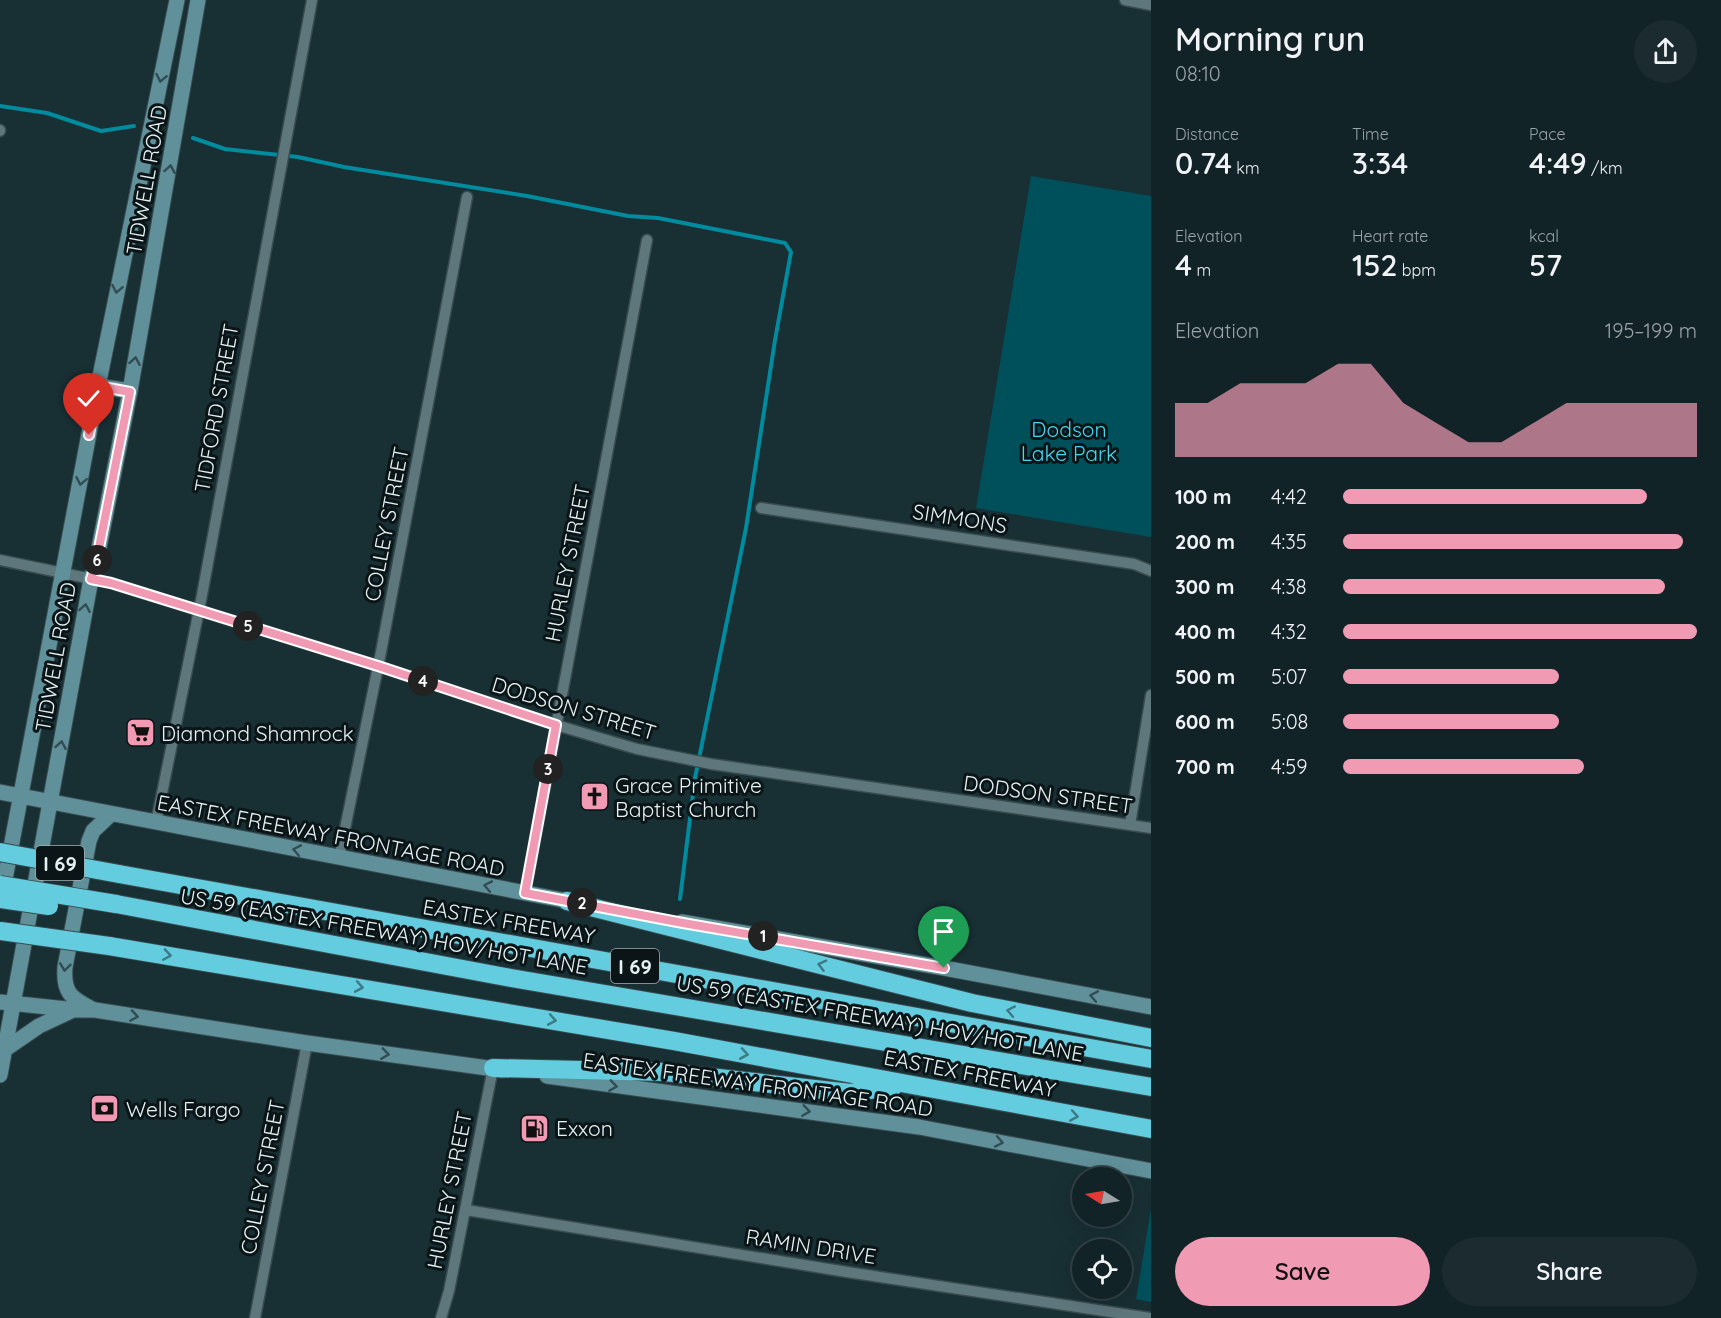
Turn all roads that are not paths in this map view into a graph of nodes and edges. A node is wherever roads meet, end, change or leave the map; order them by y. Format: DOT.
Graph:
graph roads {
  1 [pos="177,0"];
  2 [pos="198,0"];
  3 [pos="312,0"];
  4 [pos="1125,0"];
  5 [pos="1151,5"];
  6 [pos="170,39"];
  7 [pos="190,42"];
  8 [pos="467,196"];
  9 [pos="647,240"];
  10 [pos="98,386"];
  11 [pos="130,392"];
  12 [pos="761,508"];
  13 [pos="0,560"];
  14 [pos="1151,571"];
  15 [pos="63,573"];
  16 [pos="91,579"];
  17 [pos="198,610"];
  18 [pos="378,666"];
  19 [pos="1151,695"];
  20 [pos="556,725"];
  21 [pos="0,792"];
  22 [pos="20,796"];
  23 [pos="50,802"];
  24 [pos="111,814"];
  25 [pos="156,823"];
  26 [pos="1130,825"];
  27 [pos="1151,828"];
  28 [pos="0,852"];
  29 [pos="339,858"];
  30 [pos="0,885"];
  31 [pos="525,893"];
  32 [pos="0,898"];
  33 [pos="567,901"];
  34 [pos="0,905"];
  35 [pos="115,910"];
  36 [pos="0,931"];
  37 [pos="7,1003"];
  38 [pos="1151,1007"];
  39 [pos="76,1010"];
  40 [pos="95,1010"];
  41 [pos="1151,1038"];
  42 [pos="307,1043"];
  43 [pos="4,1050"];
  44 [pos="1151,1059"];
  45 [pos="493,1068"];
  46 [pos="0,1075"];
  47 [pos="908,1084"];
  48 [pos="1151,1087"];
  49 [pos="1151,1129"];
  50 [pos="1151,1171"];
  51 [pos="466,1210"];
  52 [pos="255,1318"];
  53 [pos="441,1318"];
  54 [pos="1150,1318"];
  1 -- 6 [label="main road, TIDWELL ROAD"];
  2 -- 7 [label="main road, TIDWELL ROAD"];
  3 -- 17 [label="street, TIDFORD STREET"];
  4 -- 5 [label="street"];
  6 -- 7 [label="main road"];
  6 -- 10 [label="main road, TIDWELL ROAD, one-way"];
  11 -- 7 [label="main road, TIDWELL ROAD, one-way"];
  8 -- 18 [label="street, COLLEY STREET"];
  9 -- 20 [label="street, HURLEY STREET"];
  10 -- 11 [label="main road"];
  10 -- 15 [label="main road, TIDWELL ROAD, one-way"];
  11 -- 16 [label="main road, TIDWELL ROAD"];
  12 -- 14 [label="street, SIMMONS"];
  13 -- 15 [label="street, DODSON STREET"];
  15 -- 16 [label="street, DODSON STREET"];
  15 -- 22 [label="main road, TIDWELL ROAD"];
  16 -- 17 [label="street, DODSON STREET"];
  23 -- 16 [label="main road, TIDWELL ROAD, one-way"];
  17 -- 18 [label="street, DODSON STREET"];
  17 -- 25 [label="street, TIDFORD STREET"];
  18 -- 20 [label="street, DODSON STREET"];
  18 -- 29 [label="street, COLLEY STREET"];
  19 -- 26 [label="street"];
  20 -- 26 [label="street, DODSON STREET"];
  20 -- 31 [label="street, HURLEY STREET"];
  21 -- 22 [label="main road, EASTEX FREEWAY FRONTAGE ROAD"];
  22 -- 23 [label="main road, EASTEX FREEWAY FRONTAGE ROAD"];
  22 -- 34 [label="main road, TIDWELL ROAD"];
  23 -- 24 [label="main road, EASTEX FREEWAY FRONTAGE ROAD"];
  23 -- 37 [label="main road, TIDWELL ROAD"];
  24 -- 25 [label="main road, EASTEX FREEWAY FRONTAGE ROAD"];
  24 -- 40 [label="main road, one-way"];
  29 -- 25 [label="main road, EASTEX FREEWAY FRONTAGE ROAD, one-way"];
  26 -- 27 [label="street, DODSON STREET"];
  28 -- 44 [label="highway, EASTEX FREEWAY / I 69, bridge"];
  31 -- 29 [label="main road, EASTEX FREEWAY FRONTAGE ROAD, one-way"];
  30 -- 35 [label="highway, I 69, bridge"];
  31 -- 33 [label="main road, EASTEX FREEWAY FRONTAGE ROAD"];
  32 -- 35 [label="highway, I 69, bridge"];
  38 -- 33 [label="main road, EASTEX FREEWAY FRONTAGE ROAD, one-way"];
  41 -- 33 [label="highway, one-way"];
  35 -- 48 [label="highway, US 59 (EASTEX FREEWAY) HOV/HOT LANE / I 69"];
  36 -- 47 [label="highway, EASTEX FREEWAY, one-way, bridge"];
  37 -- 39 [label="main road, EASTEX FREEWAY FRONTAGE ROAD"];
  37 -- 43 [label="main road, TIDWELL ROAD"];
  39 -- 40 [label="main road, EASTEX FREEWAY FRONTAGE ROAD"];
  39 -- 43 [label="main road"];
  40 -- 42 [label="main road, EASTEX FREEWAY FRONTAGE ROAD, one-way"];
  42 -- 45 [label="main road, EASTEX FREEWAY FRONTAGE ROAD, one-way"];
  42 -- 52 [label="street, COLLEY STREET"];
  43 -- 46 [label="main road, TIDWELL ROAD"];
  45 -- 47 [label="highway"];
  45 -- 50 [label="main road, EASTEX FREEWAY FRONTAGE ROAD, one-way"];
  45 -- 51 [label="street, HURLEY STREET"];
  47 -- 49 [label="highway, EASTEX FREEWAY, one-way"];
  51 -- 53 [label="street, HURLEY STREET"];
  51 -- 54 [label="street, RAMIN DRIVE"];
}
